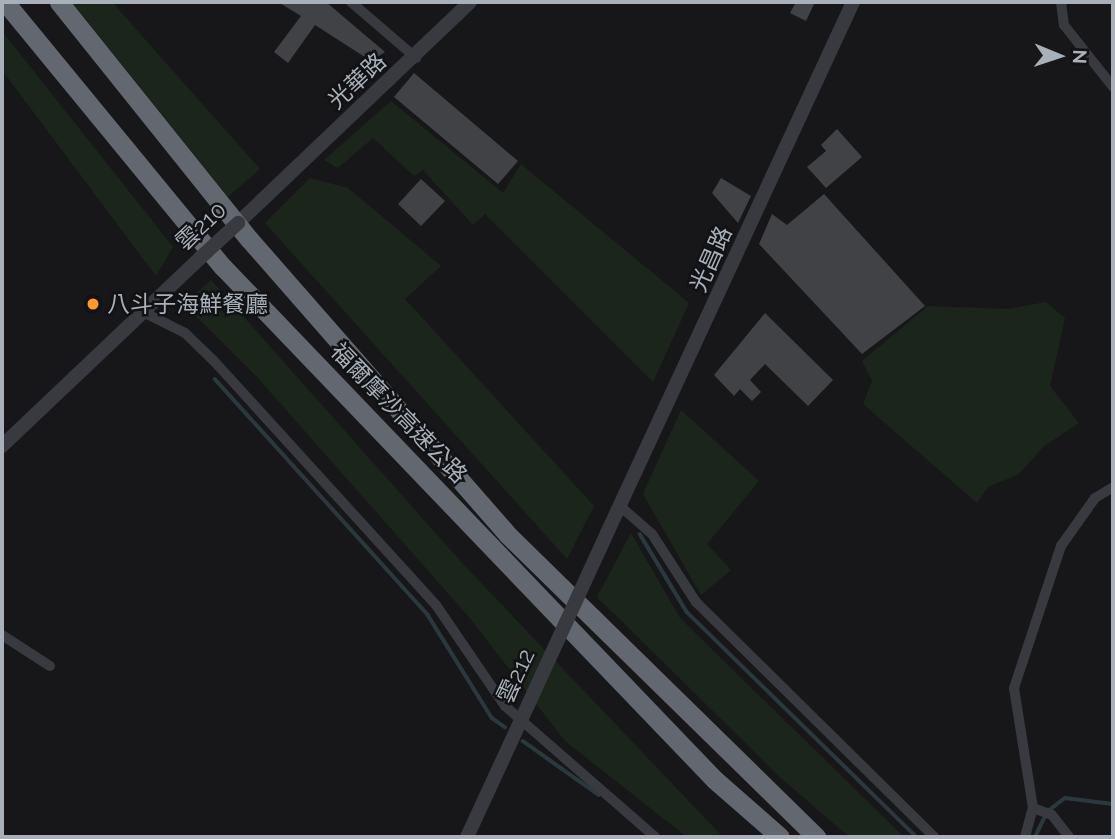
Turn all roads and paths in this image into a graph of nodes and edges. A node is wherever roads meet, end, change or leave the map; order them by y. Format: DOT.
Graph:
graph roads {
  1 [pos="5,2"];
  2 [pos="59,2"];
  3 [pos="351,2"];
  4 [pos="470,2"];
  5 [pos="853,2"];
  6 [pos="1061,2"];
  7 [pos="416,58"];
  8 [pos="1113,87"];
  9 [pos="272,190"];
  10 [pos="143,312"];
  11 [pos="2,446"];
  12 [pos="1113,487"];
  13 [pos="621,507"];
  14 [pos="607,533"];
  15 [pos="2,635"];
  16 [pos="50,666"];
  17 [pos="520,721"];
  18 [pos="1033,808"];
  19 [pos="467,837"];
  20 [pos="655,837"];
  21 [pos="780,837"];
  22 [pos="816,837"];
  23 [pos="934,837"];
  24 [pos="1025,837"];
  25 [pos="1069,837"];
  1 -- 21 [label="highway, 福爾摩沙高速公路"];
  2 -- 22 [label="highway, 福爾摩沙高速公路"];
  3 -- 7 [label="street"];
  4 -- 7 [label="street, 光華路 / 雲210"];
  5 -- 13 [label="street, 光昌路 / 雲212"];
  6 -- 8 [label="street"];
  7 -- 9 [label="street, 光華路 / 雲210"];
  9 -- 10 [label="street, 雲210 / 雲210, bridge"];
  10 -- 11 [label="street, 雲210"];
  10 -- 17 [label="street"];
  12 -- 18 [label="street"];
  13 -- 14 [label="street, 光昌路 / 雲212"];
  13 -- 23 [label="street"];
  14 -- 17 [label="street, 雲212 / 雲212, bridge"];
  15 -- 16 [label="street"];
  17 -- 19 [label="street, 雲212 / 雲212"];
  17 -- 20 [label="street"];
  18 -- 24 [label="street"];
  18 -- 25 [label="street"];
}
